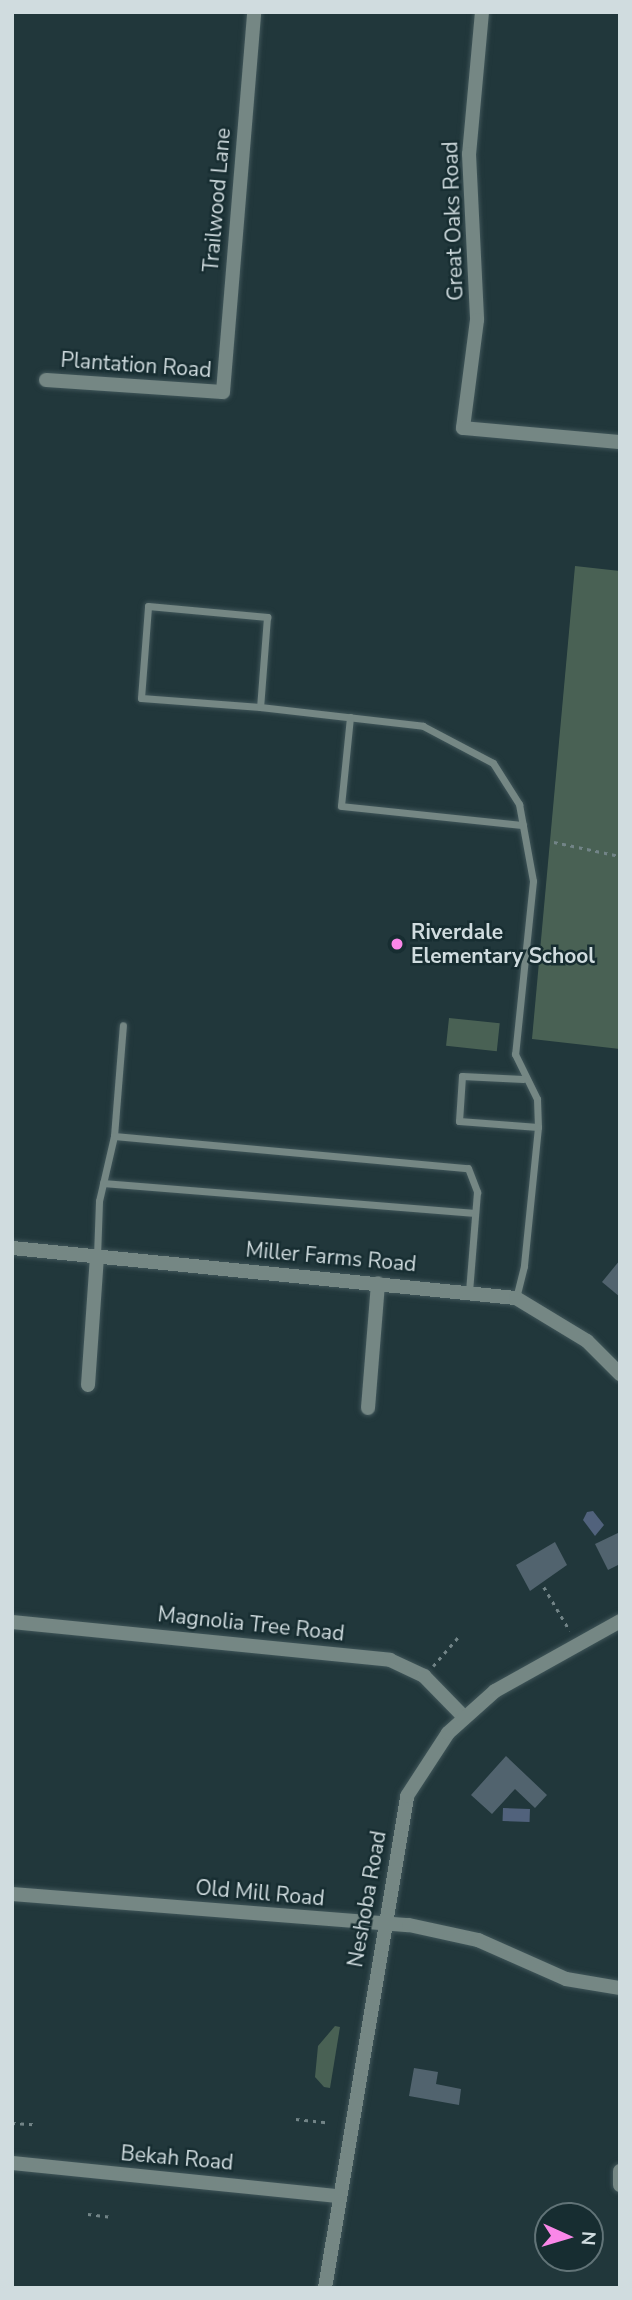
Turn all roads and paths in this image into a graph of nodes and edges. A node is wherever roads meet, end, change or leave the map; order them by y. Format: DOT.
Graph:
graph roads {
  1 [pos="254,12"];
  2 [pos="482,12"];
  3 [pos="46,380"];
  4 [pos="223,392"];
  5 [pos="620,442"];
  6 [pos="260,707"];
  7 [pos="350,717"];
  8 [pos="523,825"];
  9 [pos="554,842"];
  10 [pos="620,856"];
  11 [pos="123,1024"];
  12 [pos="523,1079"];
  13 [pos="538,1127"];
  14 [pos="114,1136"];
  15 [pos="103,1183"];
  16 [pos="475,1213"];
  17 [pos="12,1248"];
  18 [pos="97,1256"];
  19 [pos="378,1283"];
  20 [pos="469,1291"];
  21 [pos="516,1298"];
  22 [pos="620,1374"];
  23 [pos="88,1385"];
  24 [pos="368,1408"];
  25 [pos="544,1587"];
  26 [pos="620,1620"];
  27 [pos="12,1622"];
  28 [pos="569,1631"];
  29 [pos="458,1637"];
  30 [pos="424,1676"];
  31 [pos="464,1717"];
  32 [pos="12,1894"];
  33 [pos="384,1924"];
  34 [pos="620,1988"];
  35 [pos="296,2119"];
  36 [pos="12,2123"];
  37 [pos="326,2123"];
  38 [pos="34,2124"];
  39 [pos="12,2163"];
  40 [pos="620,2171"];
  41 [pos="620,2185"];
  42 [pos="338,2196"];
  43 [pos="88,2214"];
  44 [pos="112,2217"];
  45 [pos="325,2288"];
  1 -- 4 [label="street, Trailwood Lane"];
  2 -- 5 [label="street, Great Oaks Road"];
  3 -- 4 [label="street, Plantation Road"];
  6 -- 6 [label="lane"];
  6 -- 7 [label="lane"];
  7 -- 8 [label="lane"];
  7 -- 8 [label="lane"];
  8 -- 12 [label="lane"];
  9 -- 10 [label="path"];
  11 -- 14 [label="lane"];
  12 -- 13 [label="lane"];
  12 -- 13 [label="lane"];
  13 -- 21 [label="lane"];
  14 -- 15 [label="lane"];
  14 -- 16 [label="lane"];
  15 -- 16 [label="lane"];
  15 -- 18 [label="lane"];
  16 -- 20 [label="lane"];
  17 -- 18 [label="street, Miller Farms Road"];
  18 -- 19 [label="street, Miller Farms Road"];
  18 -- 23 [label="street"];
  19 -- 20 [label="street, Miller Farms Road"];
  19 -- 24 [label="street"];
  20 -- 21 [label="street, Miller Farms Road"];
  21 -- 22 [label="street, Miller Farms Road"];
  25 -- 28 [label="path"];
  26 -- 31 [label="street, Neshoba Road"];
  27 -- 30 [label="street, Magnolia Tree Road"];
  29 -- 30 [label="path"];
  30 -- 31 [label="street, Magnolia Tree Road"];
  31 -- 33 [label="street, Neshoba Road"];
  32 -- 33 [label="street, Old Mill Road"];
  33 -- 34 [label="street, Old Mill Road"];
  33 -- 42 [label="street, Neshoba Road"];
  35 -- 37 [label="path"];
  36 -- 38 [label="path"];
  39 -- 42 [label="street, Bekah Road"];
  40 -- 41 [label="street"];
  42 -- 45 [label="street, Neshoba Road"];
  43 -- 44 [label="path"];
}
